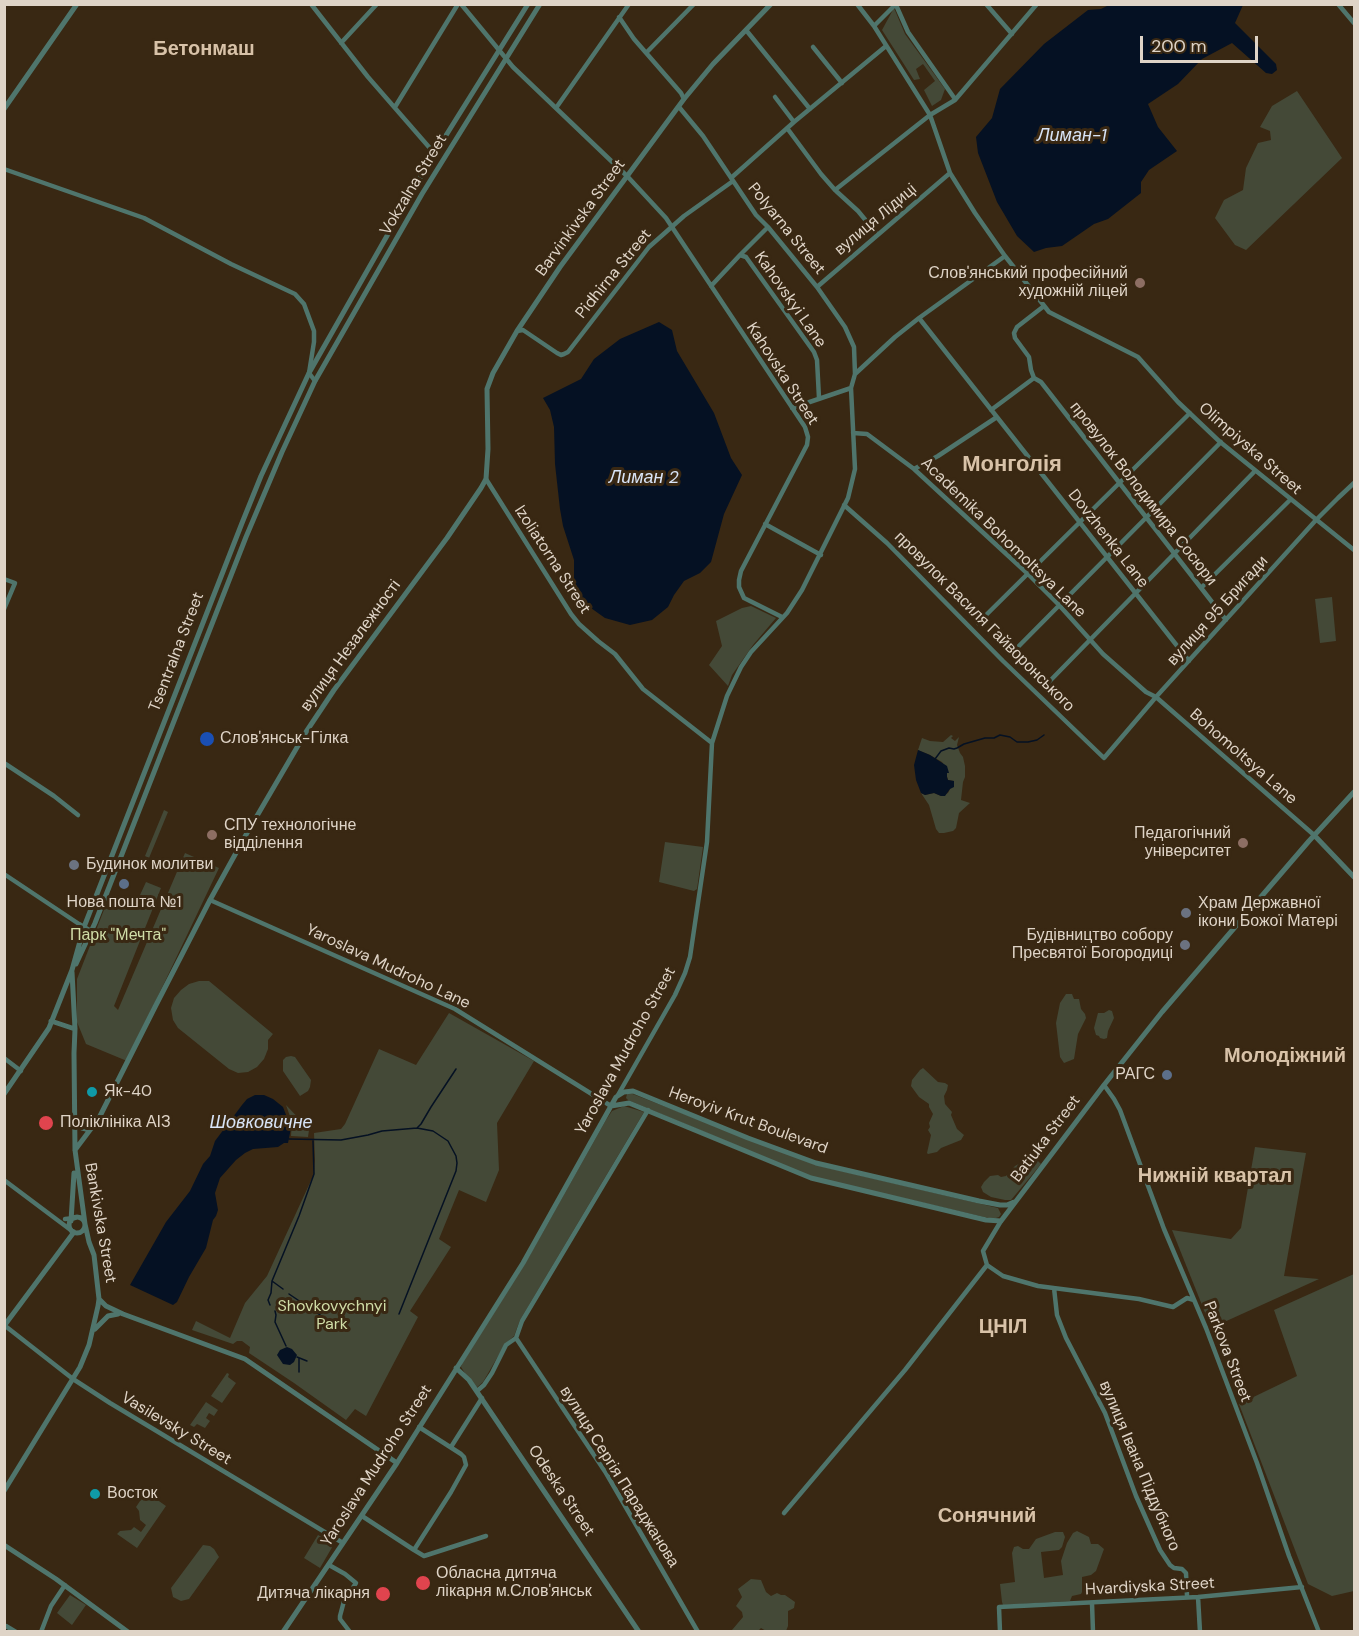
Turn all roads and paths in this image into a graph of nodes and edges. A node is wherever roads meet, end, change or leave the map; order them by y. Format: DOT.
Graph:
graph roads {
  1 [pos="77,4"];
  2 [pos="311,4"];
  3 [pos="377,4"];
  4 [pos="459,4"];
  5 [pos="528,4"];
  6 [pos="540,4"];
  7 [pos="629,4"];
  8 [pos="694,4"];
  9 [pos="771,4"];
  10 [pos="857,4"];
  11 [pos="986,4"];
  12 [pos="1037,4"];
  13 [pos="1338,4"];
  14 [pos="896,5"];
  15 [pos="619,17"];
  16 [pos="1354,23"];
  17 [pos="874,26"];
  18 [pos="746,30"];
  19 [pos="1012,34"];
  20 [pos="341,43"];
  21 [pos="886,46"];
  22 [pos="813,47"];
  23 [pos="500,50"];
  24 [pos="646,53"];
  25 [pos="506,58"];
  26 [pos="842,83"];
  27 [pos="775,97"];
  28 [pos="684,99"];
  29 [pos="955,99"];
  30 [pos="679,106"];
  31 [pos="394,107"];
  32 [pos="556,108"];
  33 [pos="4,109"];
  34 [pos="810,109"];
  35 [pos="930,115"];
  36 [pos="794,122"];
  37 [pos="787,128"];
  38 [pos="435,154"];
  39 [pos="4,169"];
  40 [pos="950,173"];
  41 [pos="628,177"];
  42 [pos="732,179"];
  43 [pos="835,190"];
  44 [pos="672,226"];
  45 [pos="768,228"];
  46 [pos="877,234"];
  47 [pos="740,255"];
  48 [pos="1005,256"];
  49 [pos="711,286"];
  50 [pos="817,287"];
  51 [pos="1044,306"];
  52 [pos="919,318"];
  53 [pos="517,330"];
  54 [pos="323,350"];
  55 [pos="309,373"];
  56 [pos="855,374"];
  57 [pos="1034,378"];
  58 [pos="315,381"];
  59 [pos="851,388"];
  60 [pos="819,399"];
  61 [pos="792,408"];
  62 [pos="991,410"];
  63 [pos="1190,413"];
  64 [pos="996,417"];
  65 [pos="853,433"];
  66 [pos="1221,442"];
  67 [pos="914,469"];
  68 [pos="1256,471"];
  69 [pos="486,479"];
  70 [pos="1119,483"];
  71 [pos="1354,483"];
  72 [pos="1291,499"];
  73 [pos="844,506"];
  74 [pos="1146,518"];
  75 [pos="1316,520"];
  76 [pos="1079,522"];
  77 [pos="765,524"];
  78 [pos="1354,550"];
  79 [pos="1174,554"];
  80 [pos="821,555"];
  81 [pos="1107,557"];
  82 [pos="1028,574"];
  83 [pos="4,579"];
  84 [pos="1201,588"];
  85 [pos="1135,593"];
  86 [pos="1059,605"];
  87 [pos="4,609"];
  88 [pos="782,617"];
  89 [pos="1226,620"];
  90 [pos="978,622"];
  91 [pos="1090,640"];
  92 [pos="1011,654"];
  93 [pos="1188,661"];
  94 [pos="1044,687"];
  95 [pos="1156,697"];
  96 [pos="712,743"];
  97 [pos="1104,759"];
  98 [pos="4,763"];
  99 [pos="1354,792"];
  100 [pos="78,815"];
  101 [pos="1314,835"];
  102 [pos="4,874"];
  103 [pos="1354,877"];
  104 [pos="210,900"];
  105 [pos="84,927"];
  106 [pos="91,931"];
  107 [pos="72,970"];
  108 [pos="51,1021"];
  109 [pos="75,1029"];
  110 [pos="4,1058"];
  111 [pos="21,1071"];
  112 [pos="1104,1085"];
  113 [pos="4,1094"];
  114 [pos="616,1097"];
  115 [pos="611,1106"];
  116 [pos="648,1110"];
  117 [pos="74,1120"];
  118 [pos="82,1128"];
  119 [pos="90,1130"];
  120 [pos="74,1134"];
  121 [pos="75,1150"];
  122 [pos="4,1180"];
  123 [pos="1014,1202"];
  124 [pos="56,1218"];
  125 [pos="71,1219"];
  126 [pos="1001,1221"];
  127 [pos="85,1224"];
  128 [pos="73,1232"];
  129 [pos="94,1255"];
  130 [pos="987,1265"];
  131 [pos="1054,1288"];
  132 [pos="99,1299"];
  133 [pos="1194,1300"];
  134 [pos="123,1314"];
  135 [pos="5,1326"];
  136 [pos="93,1332"];
  137 [pos="516,1338"];
  138 [pos="456,1368"];
  139 [pos="73,1379"];
  140 [pos="477,1391"];
  141 [pos="482,1398"];
  142 [pos="419,1427"];
  143 [pos="451,1447"];
  144 [pos="397,1463"];
  145 [pos="4,1491"];
  146 [pos="784,1514"];
  147 [pos="362,1516"];
  148 [pos="486,1536"];
  149 [pos="343,1543"];
  150 [pos="4,1545"];
  151 [pos="414,1550"];
  152 [pos="329,1565"];
  153 [pos="65,1586"];
  154 [pos="1302,1587"];
  155 [pos="1187,1596"];
  156 [pos="1198,1597"];
  157 [pos="1092,1603"];
  158 [pos="4,1628"];
  159 [pos="350,1631"];
  160 [pos="16,1632"];
  161 [pos="41,1632"];
  162 [pos="128,1632"];
  163 [pos="283,1632"];
  164 [pos="639,1632"];
  165 [pos="698,1632"];
  166 [pos="1000,1632"];
  167 [pos="1093,1632"];
  168 [pos="1200,1632"];
  169 [pos="1319,1632"];
  1 -- 33 [label="street"];
  2 -- 20 [label="street"];
  3 -- 20 [label="street"];
  4 -- 23 [label="street, Kahovska Street"];
  4 -- 31 [label="street"];
  5 -- 23 [label="street, Vokzalna Street"];
  6 -- 25 [label="street, Vokzalna Street"];
  7 -- 15 [label="street"];
  8 -- 24 [label="street"];
  9 -- 18 [label="street, Barvinkivska Street"];
  10 -- 17 [label="street"];
  11 -- 19 [label="street"];
  12 -- 19 [label="street"];
  13 -- 16 [label="street"];
  14 -- 17 [label="street"];
  14 -- 29 [label="street"];
  15 -- 24 [label="street"];
  15 -- 32 [label="street"];
  17 -- 21 [label="street"];
  18 -- 28 [label="street, Barvinkivska Street"];
  18 -- 34 [label="street"];
  19 -- 29 [label="street"];
  20 -- 31 [label="street"];
  21 -- 26 [label="street, Pidhirna Street"];
  21 -- 35 [label="street"];
  22 -- 26 [label="street"];
  23 -- 25 [label="street, Kahovska Street"];
  23 -- 38 [label="street, Vokzalna Street"];
  24 -- 28 [label="street"];
  25 -- 32 [label="street, Kahovska Street"];
  25 -- 58 [label="street, Vokzalna Street"];
  26 -- 34 [label="street, Pidhirna Street"];
  27 -- 36 [label="street"];
  28 -- 30 [label="street, Barvinkivska Street"];
  29 -- 35 [label="street"];
  30 -- 41 [label="street, Barvinkivska Street"];
  30 -- 42 [label="street, Polyarna Street"];
  31 -- 38 [label="street"];
  32 -- 41 [label="street, Kahovska Street"];
  34 -- 36 [label="street, Pidhirna Street"];
  35 -- 40 [label="street"];
  35 -- 43 [label="street"];
  36 -- 37 [label="street, Pidhirna Street"];
  37 -- 42 [label="street, Pidhirna Street"];
  37 -- 43 [label="street"];
  38 -- 54 [label="street, Vokzalna Street"];
  39 -- 55 [label="street"];
  40 -- 46 [label="street, вулиця Лідиці"];
  40 -- 48 [label="street"];
  41 -- 44 [label="street, Kahovska Street"];
  41 -- 53 [label="street, Barvinkivska Street"];
  42 -- 44 [label="street, Pidhirna Street"];
  42 -- 45 [label="street, Polyarna Street"];
  43 -- 46 [label="street"];
  44 -- 49 [label="street, Kahovska Street"];
  44 -- 53 [label="street, Pidhirna Street"];
  45 -- 47 [label="street, Kahovskyi Lane"];
  45 -- 50 [label="street, Polyarna Street"];
  46 -- 50 [label="street, вулиця Лідиці"];
  47 -- 49 [label="street, Kahovskyi Lane"];
  47 -- 60 [label="street, Kahovskyi Lane"];
  48 -- 51 [label="street"];
  48 -- 52 [label="street"];
  49 -- 61 [label="street, Kahovska Street"];
  50 -- 56 [label="street, Polyarna Street"];
  51 -- 57 [label="street"];
  51 -- 63 [label="street, Olimpiyska Street"];
  52 -- 56 [label="street"];
  52 -- 62 [label="street, Dovzhenka Lane"];
  53 -- 69 [label="street, Barvinkivska Street"];
  54 -- 55 [label="street, Tsentralna Street"];
  55 -- 58 [label="street"];
  55 -- 105 [label="street, Tsentralna Street"];
  56 -- 59 [label="street, Yaroslava Mudroho Street"];
  57 -- 62 [label="street"];
  57 -- 70 [label="street, провулок Володимира Сосюри"];
  58 -- 106 [label="street, Tsentralna Street"];
  59 -- 60 [label="street"];
  59 -- 65 [label="street, Yaroslava Mudroho Street"];
  60 -- 61 [label="street"];
  61 -- 77 [label="street, Kahovska Street"];
  62 -- 64 [label="street, Dovzhenka Lane"];
  63 -- 66 [label="street, Olimpiyska Street"];
  63 -- 70 [label="street"];
  64 -- 67 [label="street"];
  64 -- 76 [label="street, Dovzhenka Lane"];
  65 -- 67 [label="street, Academika Bohomoltsya Lane"];
  65 -- 73 [label="street, Yaroslava Mudroho Street"];
  66 -- 68 [label="street, Olimpiyska Street"];
  66 -- 74 [label="street"];
  67 -- 82 [label="street, Academika Bohomoltsya Lane"];
  68 -- 72 [label="street, Olimpiyska Street"];
  68 -- 79 [label="street"];
  69 -- 96 [label="street, Izoliatorna Street"];
  69 -- 104 [label="street, вулиця Незалежності"];
  70 -- 74 [label="street, провулок Володимира Сосюри"];
  70 -- 76 [label="street"];
  71 -- 75 [label="street, вулиця 95 Бригади"];
  72 -- 75 [label="street, Olimpiyska Street"];
  72 -- 84 [label="street"];
  73 -- 80 [label="street, Yaroslava Mudroho Street"];
  73 -- 97 [label="street, провулок Василя Гайворонського"];
  74 -- 79 [label="street, провулок Володимира Сосюри"];
  74 -- 81 [label="street"];
  75 -- 78 [label="street, Olimpiyska Street"];
  75 -- 89 [label="street, вулиця 95 Бригади"];
  76 -- 81 [label="street, Dovzhenka Lane"];
  76 -- 82 [label="street"];
  77 -- 80 [label="street"];
  77 -- 88 [label="street, Kahovska Street"];
  79 -- 84 [label="street, провулок Володимира Сосюри"];
  79 -- 85 [label="street"];
  80 -- 88 [label="street, Yaroslava Mudroho Street"];
  81 -- 85 [label="street, Dovzhenka Lane"];
  81 -- 86 [label="street"];
  82 -- 86 [label="street, Academika Bohomoltsya Lane"];
  82 -- 90 [label="street"];
  83 -- 87 [label="street"];
  84 -- 89 [label="street, провулок Володимира Сосюри"];
  85 -- 91 [label="street"];
  85 -- 93 [label="street, Dovzhenka Lane"];
  86 -- 91 [label="street, Academika Bohomoltsya Lane"];
  86 -- 92 [label="street"];
  88 -- 96 [label="street, Yaroslava Mudroho Street"];
  89 -- 93 [label="street, вулиця 95 Бригади"];
  91 -- 94 [label="street"];
  91 -- 95 [label="street, Academika Bohomoltsya Lane"];
  93 -- 95 [label="street, вулиця 95 Бригади"];
  95 -- 97 [label="street, вулиця 95 Бригади"];
  95 -- 101 [label="street, Bohomoltsya Lane"];
  96 -- 114 [label="street, Yaroslava Mudroho Street"];
  98 -- 100 [label="street"];
  99 -- 101 [label="street, Batiuka Street"];
  101 -- 103 [label="street"];
  101 -- 112 [label="street, Batiuka Street"];
  102 -- 105 [label="street"];
  104 -- 115 [label="street, Yaroslava Mudroho Lane"];
  104 -- 119 [label="street, вулиця Незалежності"];
  105 -- 106 [label="street"];
  105 -- 107 [label="street, Tsentralna Street"];
  106 -- 107 [label="street, Tsentralna Street"];
  107 -- 108 [label="street, Tsentralna Street"];
  107 -- 109 [label="street, Bankivska Street"];
  108 -- 109 [label="street"];
  108 -- 111 [label="street, Tsentralna Street"];
  109 -- 117 [label="street, Bankivska Street"];
  110 -- 111 [label="street"];
  111 -- 113 [label="street, Tsentralna Street"];
  112 -- 123 [label="street, Batiuka Street"];
  112 -- 133 [label="street, Parkova Street"];
  114 -- 115 [label="street, Yaroslava Mudroho Street"];
  114 -- 123 [label="street, Heroyiv Krut Boulevard"];
  115 -- 116 [label="street, Heroyiv Krut Boulevard"];
  115 -- 138 [label="street, Yaroslava Mudroho Street"];
  116 -- 126 [label="street, Heroyiv Krut Boulevard"];
  116 -- 137 [label="street"];
  117 -- 118 [label="street"];
  117 -- 120 [label="street, Bankivska Street"];
  118 -- 119 [label="street"];
  118 -- 120 [label="street"];
  119 -- 120 [label="street"];
  119 -- 121 [label="street, вулиця Незалежності"];
  120 -- 121 [label="street, Bankivska Street"];
  121 -- 125 [label="street"];
  121 -- 127 [label="street, Bankivska Street"];
  122 -- 124 [label="street"];
  123 -- 126 [label="street, Batiuka Street"];
  124 -- 125 [label="street"];
  124 -- 128 [label="street"];
  125 -- 127 [label="street"];
  125 -- 128 [label="street"];
  126 -- 130 [label="street, Batiuka Street"];
  127 -- 128 [label="street"];
  127 -- 129 [label="street, Bankivska Street"];
  128 -- 129 [label="street"];
  128 -- 135 [label="street"];
  129 -- 132 [label="street, Bankivska Street"];
  130 -- 131 [label="street"];
  130 -- 146 [label="street"];
  131 -- 133 [label="street"];
  131 -- 155 [label="street, вулиця Івана Піддубного"];
  132 -- 134 [label="street"];
  132 -- 136 [label="street, Bankivska Street"];
  133 -- 154 [label="street, Parkova Street"];
  134 -- 136 [label="street"];
  134 -- 144 [label="street"];
  135 -- 139 [label="street, Vasilevsky Street"];
  136 -- 139 [label="street, Bankivska Street"];
  137 -- 140 [label="street"];
  137 -- 165 [label="street, вулиця Сергія Параджанова"];
  138 -- 140 [label="street, Odeska Street"];
  138 -- 142 [label="street, Yaroslava Mudroho Street"];
  139 -- 145 [label="street, Bankivska Street"];
  139 -- 149 [label="street, Vasilevsky Street"];
  140 -- 141 [label="street, Odeska Street"];
  141 -- 143 [label="street"];
  141 -- 164 [label="street, Odeska Street"];
  142 -- 143 [label="street"];
  142 -- 144 [label="street, Yaroslava Mudroho Street"];
  143 -- 151 [label="street"];
  144 -- 147 [label="street, Yaroslava Mudroho Street"];
  147 -- 149 [label="street, Yaroslava Mudroho Street"];
  147 -- 151 [label="street"];
  148 -- 151 [label="street"];
  149 -- 152 [label="street, Yaroslava Mudroho Street"];
  150 -- 153 [label="street"];
  152 -- 159 [label="street"];
  152 -- 163 [label="street, Yaroslava Mudroho Street"];
  153 -- 161 [label="street"];
  153 -- 162 [label="street"];
  154 -- 156 [label="street, Hvardiyska Street"];
  154 -- 169 [label="street, Parkova Street"];
  155 -- 156 [label="street, Hvardiyska Street"];
  155 -- 157 [label="street, Hvardiyska Street"];
  156 -- 168 [label="street"];
  157 -- 166 [label="street, Hvardiyska Street"];
  157 -- 167 [label="street"];
  158 -- 160 [label="street"];
}
